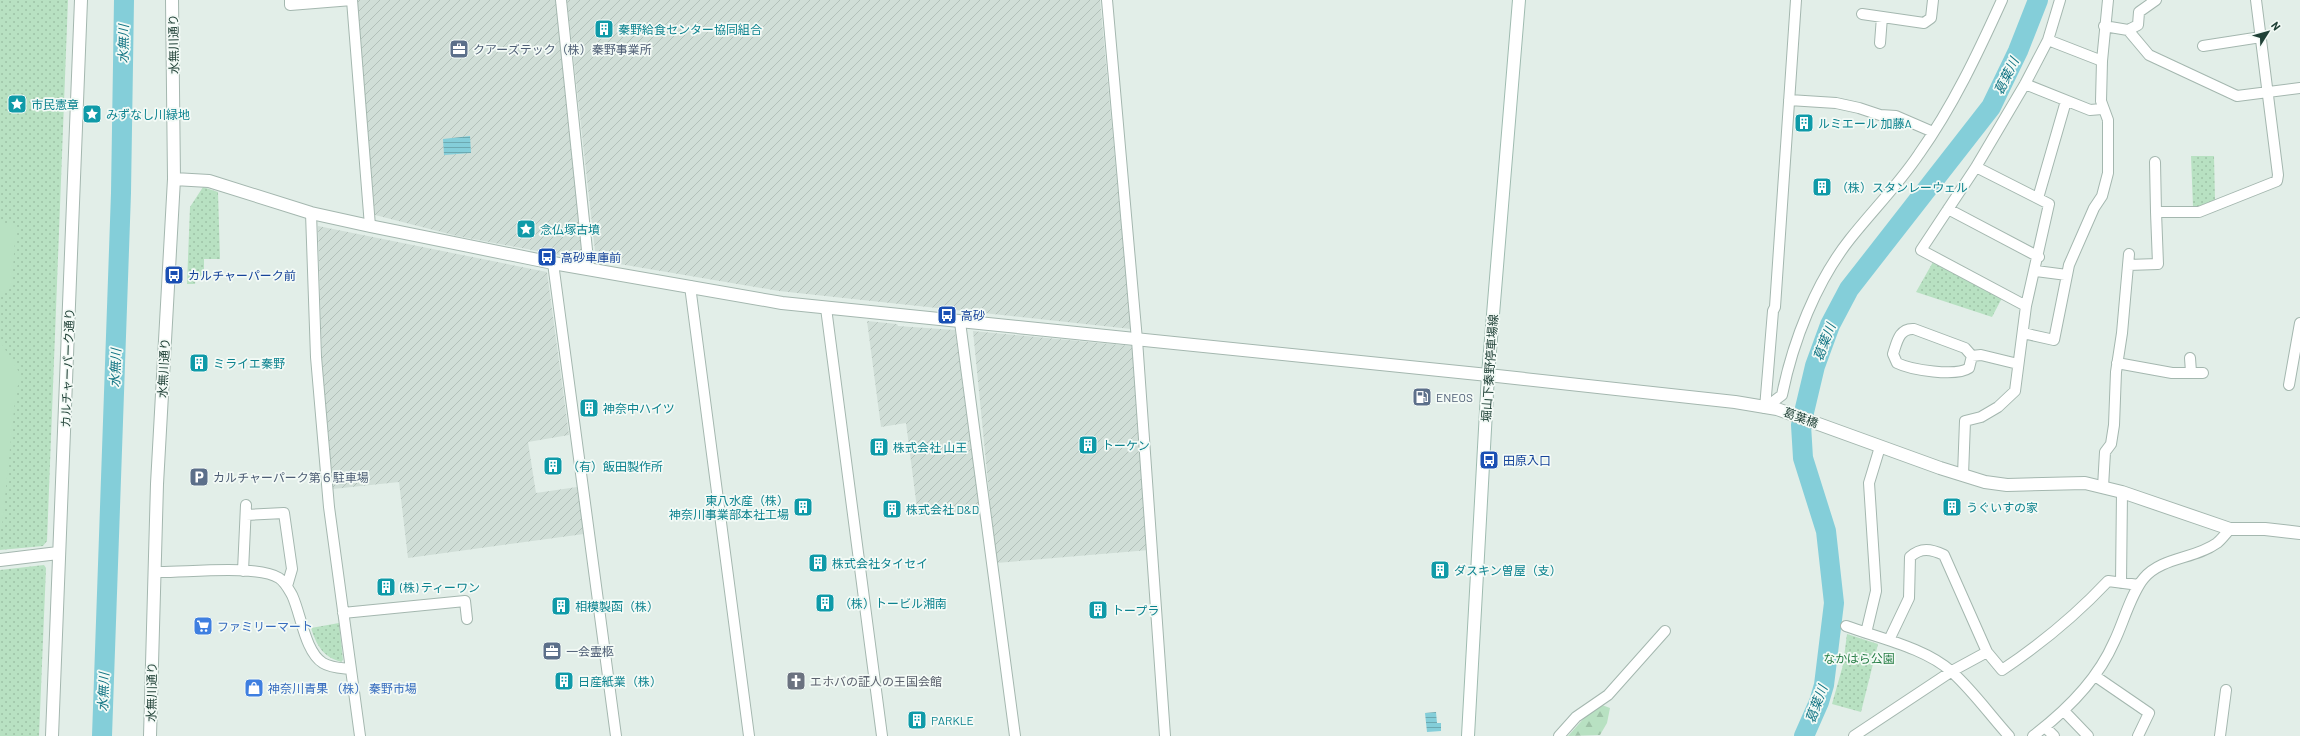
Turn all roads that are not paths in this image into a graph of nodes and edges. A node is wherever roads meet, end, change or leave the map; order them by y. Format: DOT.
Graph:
graph roads {
  1 [pos="81,0"];
  2 [pos="172,0"];
  3 [pos="290,0"];
  4 [pos="352,0"];
  5 [pos="561,0"];
  6 [pos="1107,0"];
  7 [pos="1519,0"];
  8 [pos="1796,0"];
  9 [pos="1933,0"];
  10 [pos="2002,0"];
  11 [pos="2060,0"];
  12 [pos="2108,0"];
  13 [pos="2156,0"];
  14 [pos="2256,0"];
  15 [pos="1862,14"];
  16 [pos="1882,17"];
  17 [pos="2104,26"];
  18 [pos="2128,30"];
  19 [pos="2261,37"];
  20 [pos="2048,40"];
  21 [pos="1880,43"];
  22 [pos="2203,46"];
  23 [pos="2102,61"];
  24 [pos="2025,84"];
  25 [pos="2300,88"];
  26 [pos="2268,92"];
  27 [pos="1869,99"];
  28 [pos="1789,100"];
  29 [pos="2066,101"];
  30 [pos="2102,109"];
  31 [pos="1865,110"];
  32 [pos="1934,132"];
  33 [pos="2155,162"];
  34 [pos="1976,166"];
  35 [pos="174,179"];
  36 [pos="2038,198"];
  37 [pos="1948,209"];
  38 [pos="2156,212"];
  39 [pos="311,213"];
  40 [pos="370,226"];
  41 [pos="2129,254"];
  42 [pos="2038,257"];
  43 [pos="553,263"];
  44 [pos="2128,265"];
  45 [pos="589,269"];
  46 [pos="2036,271"];
  47 [pos="2067,275"];
  48 [pos="690,286"];
  49 [pos="2026,306"];
  50 [pos="826,308"];
  51 [pos="960,322"];
  52 [pos="2300,323"];
  53 [pos="2023,333"];
  54 [pos="1137,340"];
  55 [pos="1972,356"];
  56 [pos="2190,358"];
  57 [pos="2117,363"];
  58 [pos="2018,364"];
  59 [pos="2191,372"];
  60 [pos="2203,373"];
  61 [pos="1488,375"];
  62 [pos="2289,385"];
  63 [pos="1771,408"];
  64 [pos="1880,447"];
  65 [pos="1963,475"];
  66 [pos="2103,487"];
  67 [pos="2122,492"];
  68 [pos="2230,529"];
  69 [pos="2300,533"];
  70 [pos="58,553"];
  71 [pos="0,560"];
  72 [pos="243,571"];
  73 [pos="155,572"];
  74 [pos="2121,583"];
  75 [pos="2139,585"];
  76 [pos="287,586"];
  77 [pos="343,613"];
  78 [pos="467,619"];
  79 [pos="1846,626"];
  80 [pos="1665,631"];
  81 [pos="1866,633"];
  82 [pos="1889,640"];
  83 [pos="1987,652"];
  84 [pos="350,669"];
  85 [pos="1952,671"];
  86 [pos="2095,676"];
  87 [pos="2226,690"];
  88 [pos="2064,711"];
  89 [pos="2045,727"];
  90 [pos="52,736"];
  91 [pos="150,736"];
  92 [pos="360,736"];
  93 [pos="616,736"];
  94 [pos="749,736"];
  95 [pos="882,736"];
  96 [pos="1015,736"];
  97 [pos="1165,736"];
  98 [pos="1468,736"];
  99 [pos="1559,736"];
  100 [pos="1854,736"];
  101 [pos="2009,736"];
  102 [pos="2033,736"];
  103 [pos="2054,736"];
  104 [pos="2088,736"];
  105 [pos="2138,736"];
  106 [pos="2220,736"];
  1 -- 70 [label="street, カルチャーパーク通り"];
  2 -- 35 [label="street, 水無川通り"];
  3 -- 4 [label="street"];
  4 -- 40 [label="street"];
  5 -- 45 [label="street"];
  6 -- 54 [label="street"];
  7 -- 61 [label="street, 堀山下秦野停車場線"];
  8 -- 28 [label="street"];
  9 -- 16 [label="street"];
  10 -- 32 [label="street"];
  11 -- 20 [label="street"];
  12 -- 17 [label="street"];
  13 -- 18 [label="street"];
  14 -- 19 [label="street"];
  15 -- 16 [label="street"];
  16 -- 21 [label="street"];
  17 -- 18 [label="street"];
  17 -- 23 [label="street"];
  18 -- 26 [label="street"];
  19 -- 22 [label="street"];
  19 -- 26 [label="street"];
  20 -- 23 [label="street"];
  20 -- 24 [label="street"];
  23 -- 30 [label="street"];
  24 -- 29 [label="street"];
  24 -- 34 [label="street"];
  25 -- 26 [label="street"];
  26 -- 38 [label="street"];
  27 -- 31 [label="street"];
  28 -- 31 [label="street"];
  28 -- 63 [label="street"];
  29 -- 30 [label="street"];
  29 -- 36 [label="street"];
  30 -- 47 [label="street"];
  31 -- 32 [label="street"];
  32 -- 63 [label="street"];
  33 -- 38 [label="street"];
  34 -- 36 [label="street"];
  34 -- 37 [label="street"];
  35 -- 39 [label="street, 葛葉橋"];
  35 -- 73 [label="street, 水無川通り"];
  36 -- 42 [label="street"];
  37 -- 42 [label="street"];
  37 -- 49 [label="street"];
  38 -- 44 [label="street"];
  39 -- 40 [label="street, 葛葉橋"];
  39 -- 77 [label="street"];
  40 -- 43 [label="street, 葛葉橋"];
  41 -- 44 [label="street"];
  42 -- 46 [label="street"];
  43 -- 45 [label="street, 葛葉橋"];
  43 -- 93 [label="street"];
  44 -- 57 [label="street"];
  45 -- 48 [label="street, 葛葉橋"];
  46 -- 47 [label="street"];
  46 -- 49 [label="street"];
  47 -- 53 [label="street"];
  48 -- 50 [label="street, 葛葉橋"];
  48 -- 94 [label="street"];
  49 -- 53 [label="street"];
  50 -- 51 [label="street, 葛葉橋"];
  50 -- 95 [label="street"];
  51 -- 54 [label="street, 葛葉橋"];
  51 -- 96 [label="street"];
  52 -- 62 [label="street"];
  53 -- 58 [label="street"];
  54 -- 61 [label="street, 葛葉橋"];
  54 -- 97 [label="street"];
  55 -- 55 [label="street"];
  55 -- 58 [label="street"];
  56 -- 59 [label="street"];
  57 -- 59 [label="street"];
  57 -- 66 [label="street"];
  58 -- 65 [label="street"];
  59 -- 60 [label="street"];
  61 -- 63 [label="street, 葛葉橋"];
  61 -- 98 [label="street, 堀山下秦野停車場線"];
  63 -- 64 [label="street, 葛葉橋"];
  64 -- 65 [label="street, 葛葉橋"];
  64 -- 81 [label="street"];
  65 -- 66 [label="street, 葛葉橋"];
  66 -- 67 [label="street, 葛葉橋"];
  67 -- 68 [label="street, 葛葉橋"];
  67 -- 74 [label="street"];
  68 -- 69 [label="street, 葛葉橋"];
  68 -- 75 [label="street"];
  70 -- 71 [label="street"];
  70 -- 90 [label="street, カルチャーパーク通り"];
  72 -- 73 [label="street"];
  72 -- 76 [label="street"];
  72 -- 76 [label="street"];
  73 -- 91 [label="street, 水無川通り"];
  74 -- 75 [label="street"];
  74 -- 83 [label="street"];
  75 -- 86 [label="street"];
  76 -- 84 [label="street"];
  77 -- 78 [label="street"];
  77 -- 84 [label="street"];
  79 -- 81 [label="street"];
  80 -- 99 [label="street"];
  81 -- 82 [label="street"];
  82 -- 83 [label="street"];
  82 -- 85 [label="street"];
  83 -- 85 [label="street"];
  84 -- 92 [label="street"];
  85 -- 100 [label="street"];
  85 -- 101 [label="street"];
  86 -- 88 [label="street"];
  86 -- 105 [label="street"];
  87 -- 106 [label="street"];
  88 -- 89 [label="street"];
  88 -- 104 [label="street"];
  89 -- 102 [label="street"];
  89 -- 103 [label="street"];
}
